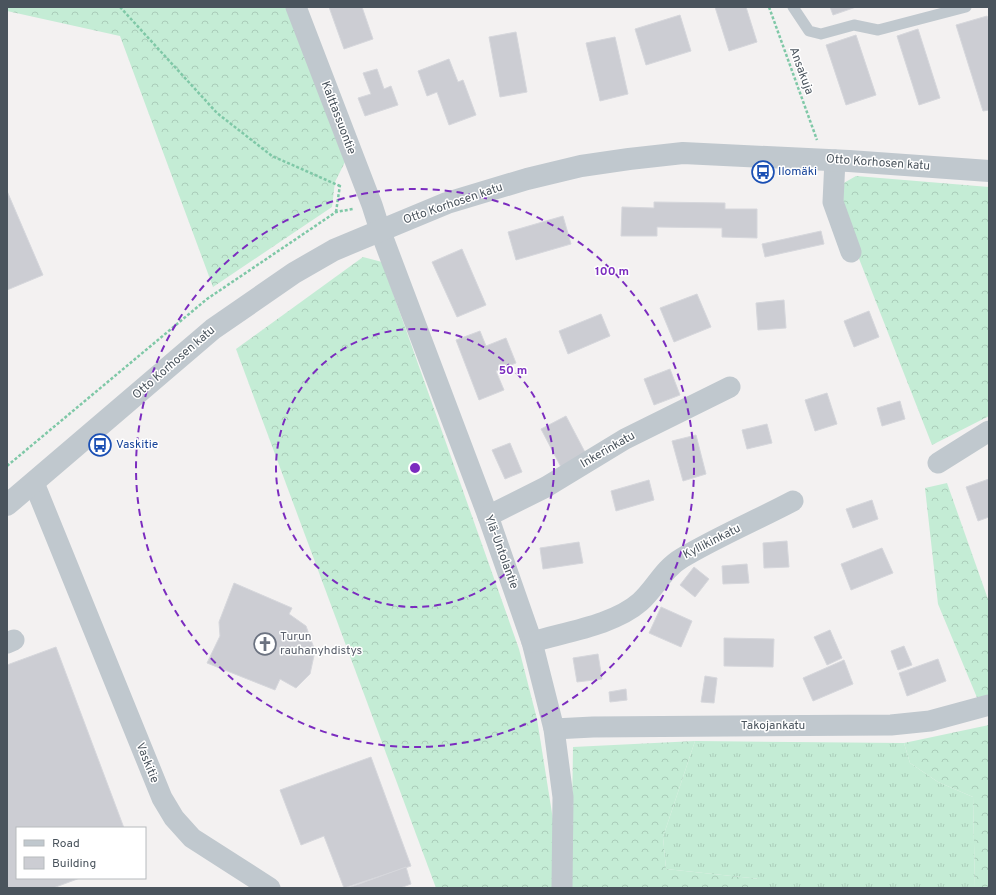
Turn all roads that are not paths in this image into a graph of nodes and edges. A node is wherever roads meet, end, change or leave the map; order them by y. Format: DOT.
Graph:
graph roads {
  1 [pos="296,7"];
  2 [pos="793,7"];
  3 [pos="966,7"];
  4 [pos="835,160"];
  5 [pos="989,171"];
  6 [pos="380,230"];
  7 [pos="851,252"];
  8 [pos="730,387"];
  9 [pos="989,431"];
  10 [pos="938,463"];
  11 [pos="34,483"];
  12 [pos="794,501"];
  13 [pos="7,505"];
  14 [pos="488,516"];
  15 [pos="532,642"];
  16 [pos="989,705"];
  17 [pos="554,730"];
  18 [pos="270,888"];
  19 [pos="562,888"];
  1 -- 6 [label="street, Kalttassuontie"];
  2 -- 3 [label="lane"];
  4 -- 5 [label="street, Otto Korhosen katu"];
  4 -- 6 [label="street, Otto Korhosen katu"];
  4 -- 7 [label="street"];
  6 -- 11 [label="street, Otto Korhosen katu"];
  6 -- 14 [label="street, Ylä-Untolantie"];
  8 -- 14 [label="street, Inkerinkatu"];
  9 -- 10 [label="street"];
  11 -- 13 [label="street, Otto Korhosen katu"];
  11 -- 18 [label="street, Vaskitie"];
  12 -- 15 [label="street, Kyllikinkatu"];
  14 -- 15 [label="street, Ylä-Untolantie"];
  15 -- 17 [label="street, Ylä-Untolantie"];
  16 -- 17 [label="street, Takojankatu"];
  17 -- 19 [label="street, Ylä-Untolantie"];
}
